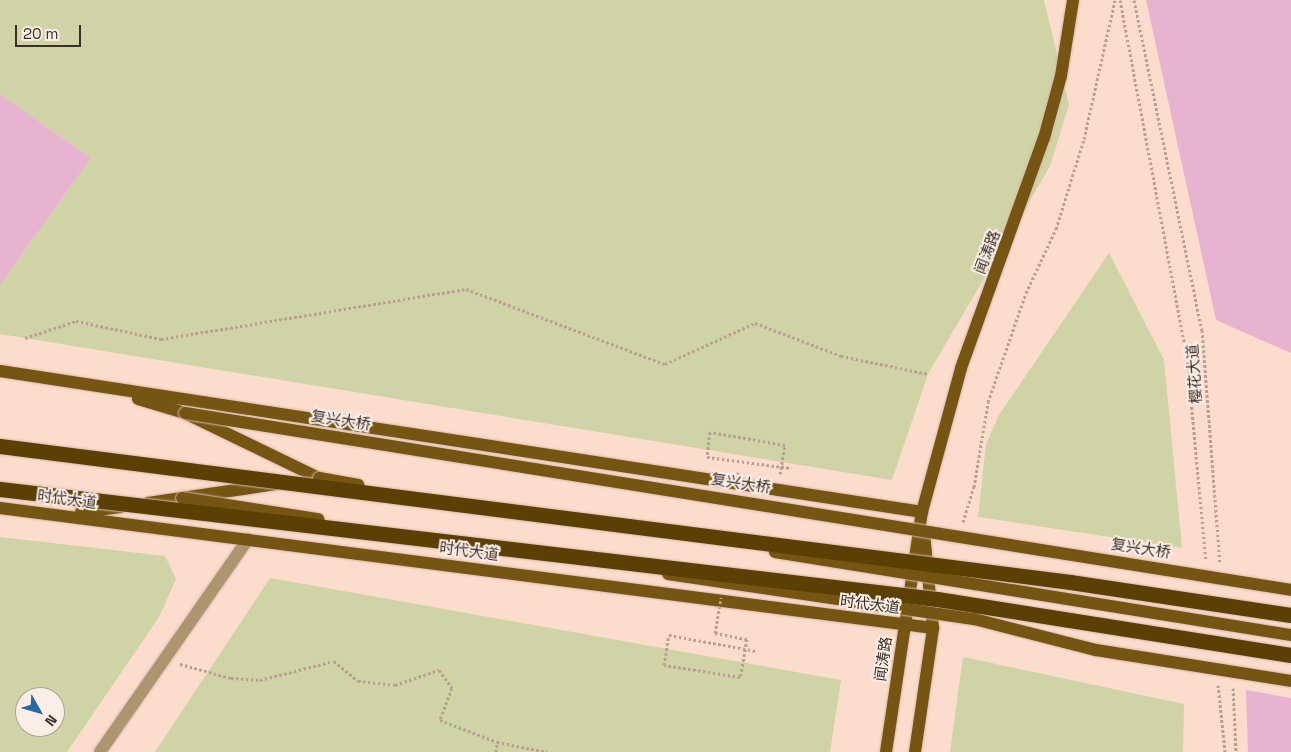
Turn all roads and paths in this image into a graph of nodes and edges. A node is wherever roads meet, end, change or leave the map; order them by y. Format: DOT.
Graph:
graph roads {
  1 [pos="1073,0"];
  2 [pos="1114,0"];
  3 [pos="1120,0"];
  4 [pos="1134,0"];
  5 [pos="25,338"];
  6 [pos="0,371"];
  7 [pos="928,374"];
  8 [pos="94,386"];
  9 [pos="185,413"];
  10 [pos="0,446"];
  11 [pos="791,468"];
  12 [pos="319,478"];
  13 [pos="779,480"];
  14 [pos="0,489"];
  15 [pos="182,498"];
  16 [pos="0,508"];
  17 [pos="922,512"];
  18 [pos="64,515"];
  19 [pos="963,524"];
  20 [pos="248,539"];
  21 [pos="1207,564"];
  22 [pos="1221,570"];
  23 [pos="723,583"];
  24 [pos="1291,590"];
  25 [pos="1291,615"];
  26 [pos="904,624"];
  27 [pos="933,628"];
  28 [pos="1291,634"];
  29 [pos="756,651"];
  30 [pos="1291,655"];
  31 [pos="164,660"];
  32 [pos="1291,681"];
  33 [pos="1218,683"];
  34 [pos="1232,683"];
  35 [pos="497,742"];
  36 [pos="100,752"];
  37 [pos="496,752"];
  38 [pos="547,752"];
  39 [pos="886,752"];
  40 [pos="915,752"];
  41 [pos="1225,752"];
  42 [pos="1236,752"];
  1 -- 17 [label="main road, 闻涛路"];
  2 -- 19 [label="path"];
  3 -- 21 [label="path"];
  4 -- 22 [label="path, 樱花大道"];
  5 -- 7 [label="path"];
  6 -- 8 [label="main road"];
  8 -- 9 [label="main road"];
  8 -- 17 [label="main road"];
  9 -- 12 [label="main road, bridge"];
  9 -- 24 [label="main road, 复兴大桥, bridge"];
  10 -- 25 [label="highway, bridge"];
  11 -- 13 [label="path"];
  12 -- 15 [label="main road, bridge"];
  12 -- 28 [label="main road, bridge"];
  14 -- 30 [label="highway, bridge"];
  15 -- 18 [label="main road"];
  15 -- 23 [label="main road, bridge"];
  16 -- 18 [label="main road, 时代大道"];
  17 -- 26 [label="main road, 闻涛路"];
  17 -- 27 [label="main road, 闻涛路"];
  18 -- 20 [label="main road, 时代大道"];
  20 -- 26 [label="main road, 时代大道"];
  20 -- 31 [label="street"];
  23 -- 29 [label="path, bridge"];
  23 -- 32 [label="main road, bridge"];
  26 -- 27 [label="main road, 时代大道"];
  26 -- 39 [label="main road, 闻涛路"];
  27 -- 40 [label="main road, 闻涛路"];
  31 -- 35 [label="path"];
  31 -- 36 [label="street"];
  33 -- 41 [label="path"];
  34 -- 42 [label="path"];
  35 -- 37 [label="path"];
  35 -- 38 [label="path"];
}
